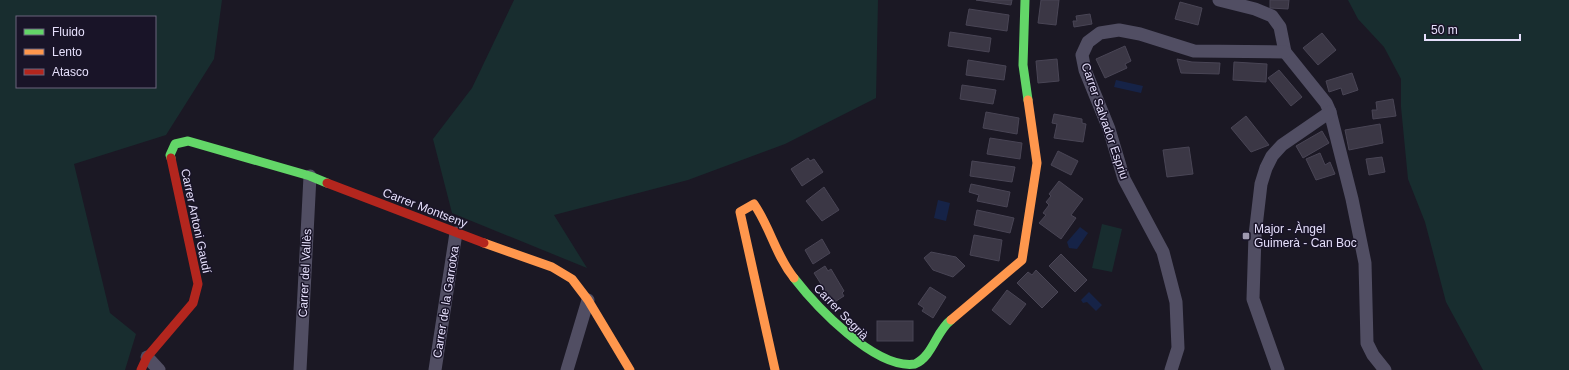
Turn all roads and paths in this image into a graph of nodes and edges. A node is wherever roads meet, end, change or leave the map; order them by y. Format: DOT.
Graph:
graph roads {
  1 [pos="1026,0"];
  2 [pos="1219,0"];
  3 [pos="1285,52"];
  4 [pos="1330,112"];
  5 [pos="170,155"];
  6 [pos="310,176"];
  7 [pos="456,233"];
  8 [pos="588,300"];
  9 [pos="147,357"];
  10 [pos="142,370"];
  11 [pos="159,370"];
  12 [pos="300,370"];
  13 [pos="435,370"];
  14 [pos="567,370"];
  15 [pos="630,370"];
  16 [pos="775,370"];
  17 [pos="1171,370"];
  18 [pos="1278,370"];
  19 [pos="1385,370"];
  1 -- 16 [label="street, Carrer Segrià"];
  2 -- 3 [label="street"];
  3 -- 4 [label="street"];
  3 -- 17 [label="street, Carrer Salvador Espriu"];
  4 -- 18 [label="street"];
  4 -- 19 [label="street"];
  5 -- 6 [label="street, Carrer Montseny"];
  5 -- 9 [label="street, Carrer Antoni Gaudí"];
  6 -- 7 [label="street, Carrer Montseny"];
  6 -- 12 [label="street, Carrer del Vallès"];
  7 -- 8 [label="street, Carrer Montseny"];
  7 -- 13 [label="street, Carrer de la Garrotxa"];
  8 -- 14 [label="street"];
  8 -- 15 [label="street, Carrer Montseny"];
  9 -- 10 [label="street, Carrer Antoni Gaudí"];
  9 -- 11 [label="street"];
}
